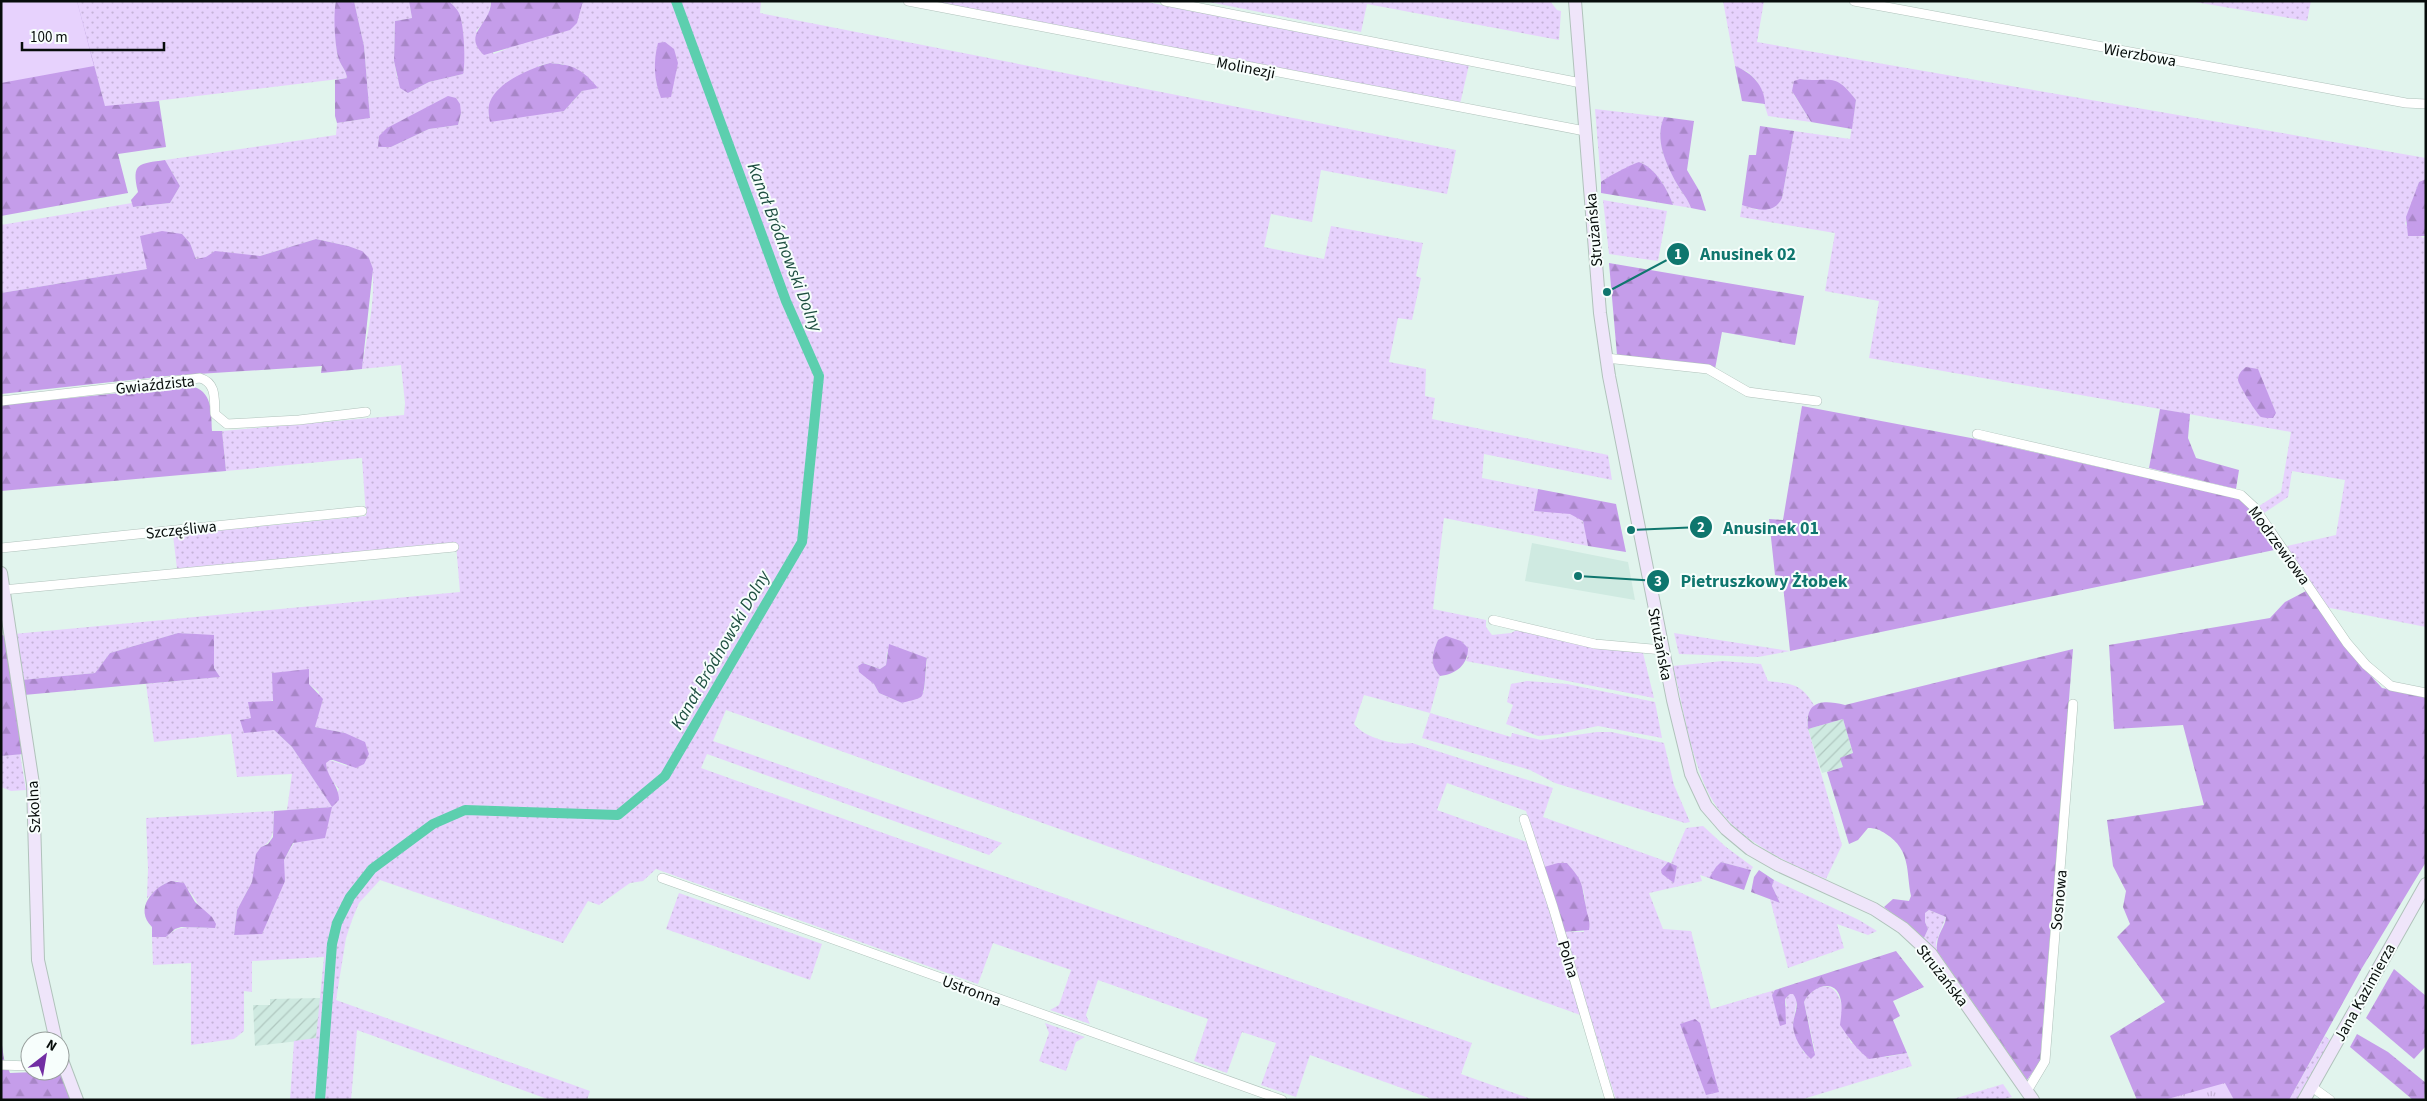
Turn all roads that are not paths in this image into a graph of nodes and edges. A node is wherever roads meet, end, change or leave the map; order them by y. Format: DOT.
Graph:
graph roads {
  1 [pos="908,1"];
  2 [pos="1164,1"];
  3 [pos="1575,1"];
  4 [pos="1854,1"];
  5 [pos="1581,83"];
  6 [pos="2426,104"];
  7 [pos="1585,131"];
  8 [pos="1606,358"];
  9 [pos="1,401"];
  10 [pos="1817,401"];
  11 [pos="366,412"];
  12 [pos="1976,434"];
  13 [pos="362,511"];
  14 [pos="454,547"];
  15 [pos="1,548"];
  16 [pos="1,572"];
  17 [pos="3,590"];
  18 [pos="1493,620"];
  19 [pos="1663,650"];
  20 [pos="2426,692"];
  21 [pos="2073,704"];
  22 [pos="1524,819"];
  23 [pos="662,878"];
  24 [pos="2425,887"];
  25 [pos="54,1031"];
  26 [pos="20,1066"];
  27 [pos="2,1067"];
  28 [pos="69,1081"];
  29 [pos="2312,1087"];
  30 [pos="2030,1095"];
  31 [pos="77,1100"];
  32 [pos="1282,1100"];
  33 [pos="1610,1100"];
  34 [pos="2304,1100"];
  35 [pos="2330,1100"];
  1 -- 7 [label="street, Molinezji"];
  2 -- 5 [label="street"];
  3 -- 5 [label="main road, Strużańska"];
  4 -- 6 [label="street, Wierzbowa"];
  5 -- 7 [label="main road, Strużańska"];
  7 -- 8 [label="main road, Strużańska"];
  8 -- 10 [label="street"];
  8 -- 19 [label="main road, Strużańska"];
  9 -- 11 [label="street, Gwiaździsta"];
  12 -- 20 [label="street, Modrzewiowa"];
  13 -- 15 [label="street, Szczęśliwa"];
  14 -- 17 [label="street"];
  16 -- 17 [label="main road, Szkolna"];
  17 -- 25 [label="main road, Szkolna"];
  18 -- 19 [label="street"];
  19 -- 30 [label="main road, Strużańska"];
  21 -- 30 [label="street, Sosnowa"];
  22 -- 33 [label="street, Polna"];
  23 -- 32 [label="street, Ustronna"];
  24 -- 29 [label="main road, Jana Kazimierza"];
  26 -- 27 [label="street"];
  28 -- 31 [label="main road"];
  29 -- 34 [label="main road, Jana Kazimierza"];
  29 -- 35 [label="street"];
}
